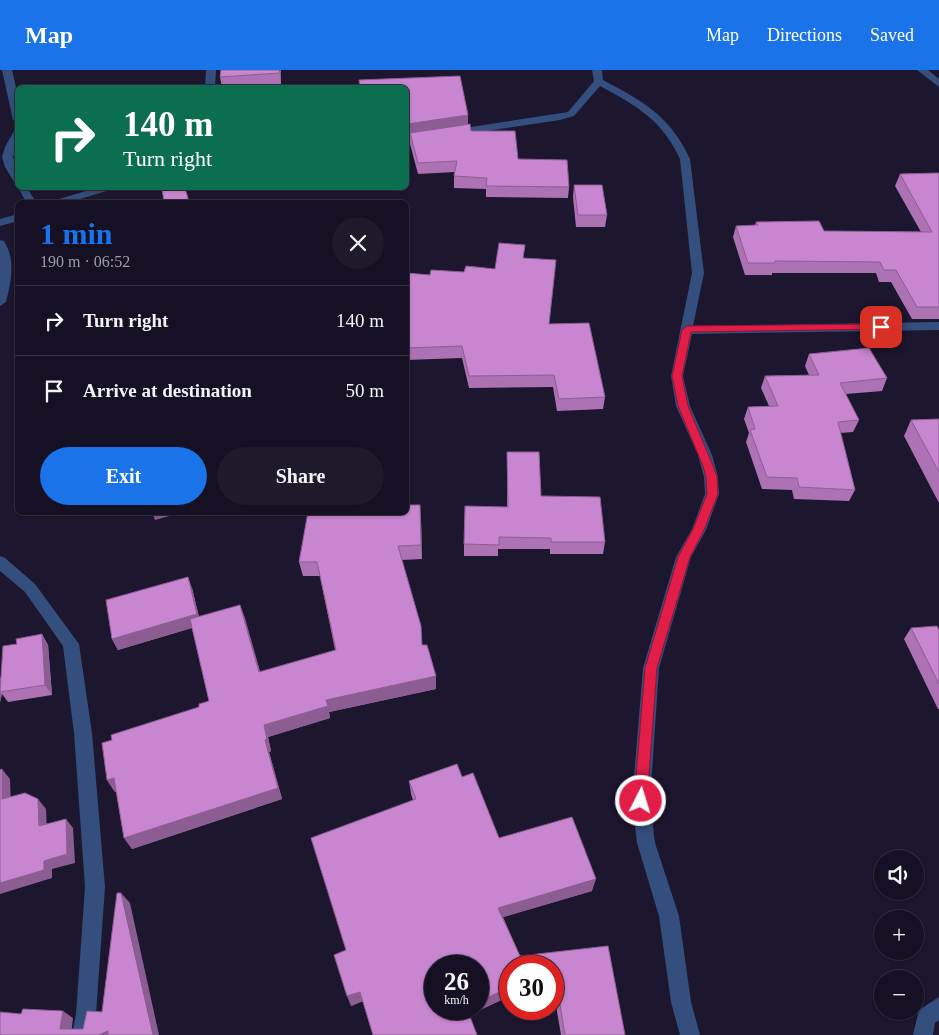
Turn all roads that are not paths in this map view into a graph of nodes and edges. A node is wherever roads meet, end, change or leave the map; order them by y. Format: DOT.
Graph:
graph roads {
  1 [pos="7,70"];
  2 [pos="211,70"];
  3 [pos="922,70"];
  4 [pos="598,75"];
  5 [pos="939,84"];
  6 [pos="210,85"];
  7 [pos="15,106"];
  8 [pos="15,138"];
  9 [pos="409,140"];
  10 [pos="15,175"];
  11 [pos="99,190"];
  12 [pos="67,200"];
  13 [pos="15,218"];
  14 [pos="0,223"];
  15 [pos="0,243"];
  16 [pos="0,302"];
  17 [pos="939,326"];
  18 [pos="687,330"];
  19 [pos="0,562"];
  20 [pos="939,1007"];
  21 [pos="82,1035"];
  22 [pos="690,1035"];
  23 [pos="923,1035"];
  1 -- 7 [label="street"];
  2 -- 6 [label="street"];
  3 -- 5 [label="street"];
  4 -- 9 [label="street"];
  4 -- 18 [label="street"];
  8 -- 10 [label="street"];
  11 -- 12 [label="street"];
  13 -- 14 [label="street"];
  15 -- 16 [label="street"];
  17 -- 18 [label="street"];
  18 -- 22 [label="street"];
  19 -- 21 [label="street"];
  20 -- 23 [label="street"];
}
